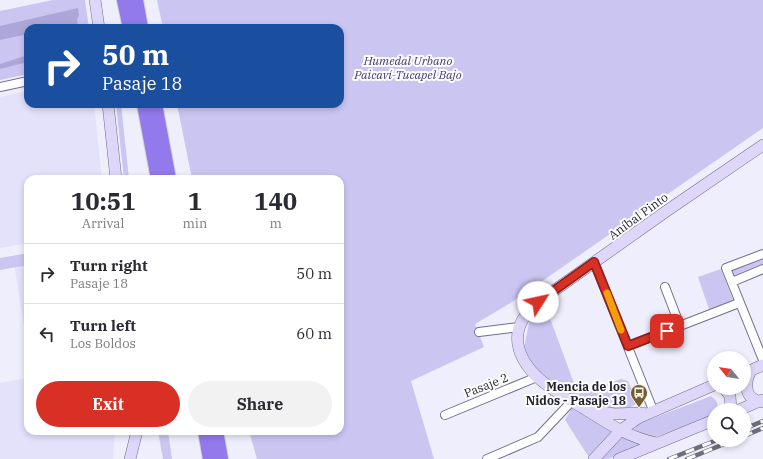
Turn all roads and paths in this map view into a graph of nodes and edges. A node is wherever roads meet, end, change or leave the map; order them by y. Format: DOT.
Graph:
graph roads {
  1 [pos="95,0"];
  2 [pos="124,0"];
  3 [pos="136,0"];
  4 [pos="98,24"];
  5 [pos="129,24"];
  6 [pos="140,24"];
  7 [pos="24,82"];
  8 [pos="0,86"];
  9 [pos="108,108"];
  10 [pos="145,108"];
  11 [pos="156,108"];
  12 [pos="763,145"];
  13 [pos="116,175"];
  14 [pos="157,175"];
  15 [pos="168,175"];
  16 [pos="763,254"];
  17 [pos="594,262"];
  18 [pos="763,269"];
  19 [pos="732,282"];
  20 [pos="665,287"];
  21 [pos="740,303"];
  22 [pos="680,326"];
  23 [pos="519,327"];
  24 [pos="479,332"];
  25 [pos="628,346"];
  26 [pos="763,360"];
  27 [pos="763,365"];
  28 [pos="751,370"];
  29 [pos="537,377"];
  30 [pos="707,388"];
  31 [pos="750,395"];
  32 [pos="572,401"];
  33 [pos="761,401"];
  34 [pos="751,405"];
  35 [pos="584,408"];
  36 [pos="653,410"];
  37 [pos="445,415"];
  38 [pos="707,423"];
  39 [pos="621,430"];
  40 [pos="136,435"];
  41 [pos="206,435"];
  42 [pos="217,435"];
  43 [pos="656,443"];
  44 [pos="130,459"];
  45 [pos="210,459"];
  46 [pos="221,459"];
  47 [pos="487,459"];
  48 [pos="594,459"];
  49 [pos="618,459"];
  1 -- 4 [label="street"];
  2 -- 5 [label="highway"];
  3 -- 6 [label="highway"];
  7 -- 8 [label="street"];
  9 -- 13 [label="street"];
  10 -- 14 [label="highway"];
  11 -- 15 [label="highway"];
  12 -- 17 [label="street, Aníbal Pinto"];
  16 -- 19 [label="street"];
  17 -- 23 [label="street, Aníbal Pinto"];
  17 -- 25 [label="street"];
  18 -- 19 [label="street"];
  19 -- 21 [label="street"];
  20 -- 22 [label="street"];
  21 -- 22 [label="street"];
  21 -- 26 [label="street"];
  22 -- 25 [label="street"];
  23 -- 24 [label="street"];
  23 -- 29 [label="street"];
  25 -- 36 [label="street"];
  27 -- 28 [label="street"];
  29 -- 32 [label="street"];
  29 -- 37 [label="street, Pasaje 2"];
  30 -- 36 [label="street"];
  31 -- 33 [label="street"];
  32 -- 35 [label="street"];
  32 -- 47 [label="street"];
  33 -- 34 [label="street"];
  35 -- 36 [label="street"];
  35 -- 39 [label="street"];
  36 -- 39 [label="street"];
  38 -- 43 [label="street"];
  39 -- 43 [label="street"];
  39 -- 48 [label="street"];
  40 -- 44 [label="street"];
  41 -- 45 [label="highway"];
  42 -- 46 [label="highway"];
  43 -- 49 [label="street"];
}
